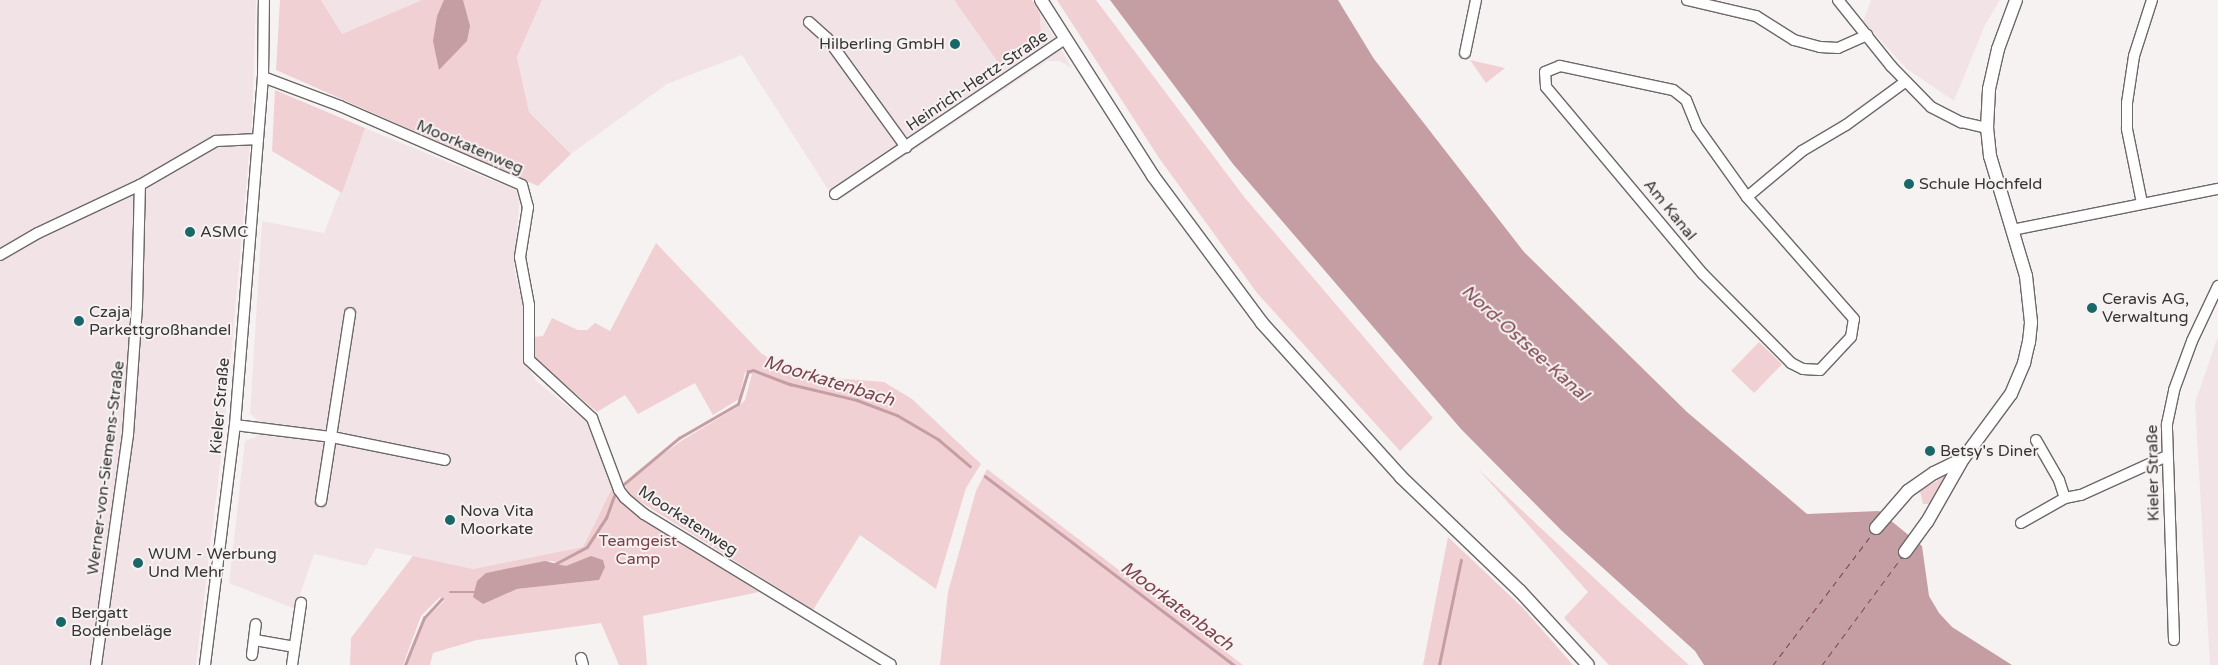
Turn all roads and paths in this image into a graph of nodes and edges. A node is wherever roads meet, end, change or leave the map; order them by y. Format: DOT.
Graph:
graph roads {
  1 [pos="264,0"];
  2 [pos="1041,0"];
  3 [pos="1476,0"];
  4 [pos="1687,0"];
  5 [pos="1838,0"];
  6 [pos="2016,0"];
  7 [pos="2152,0"];
  8 [pos="809,22"];
  9 [pos="1867,35"];
  10 [pos="1065,39"];
  11 [pos="1465,53"];
  12 [pos="263,77"];
  13 [pos="1905,82"];
  14 [pos="1986,128"];
  15 [pos="258,139"];
  16 [pos="906,147"];
  17 [pos="140,185"];
  18 [pos="2217,192"];
  19 [pos="835,194"];
  20 [pos="1747,197"];
  21 [pos="2142,203"];
  22 [pos="2012,230"];
  23 [pos="0,255"];
  24 [pos="2218,286"];
  25 [pos="350,313"];
  26 [pos="236,425"];
  27 [pos="332,438"];
  28 [pos="2036,440"];
  29 [pos="2167,456"];
  30 [pos="1963,459"];
  31 [pos="445,460"];
  32 [pos="2065,498"];
  33 [pos="321,501"];
  34 [pos="2021,523"];
  35 [pos="1876,528"];
  36 [pos="1906,552"];
  37 [pos="301,603"];
  38 [pos="256,624"];
  39 [pos="255,640"];
  40 [pos="2174,640"];
  41 [pos="293,647"];
  42 [pos="252,655"];
  43 [pos="96,665"];
  44 [pos="205,665"];
  45 [pos="292,665"];
  46 [pos="890,665"];
  47 [pos="1588,665"];
  1 -- 12 [label="street, Kieler Straße"];
  2 -- 10 [label="main road"];
  3 -- 11 [label="street"];
  4 -- 9 [label="street"];
  5 -- 9 [label="street"];
  6 -- 14 [label="main road"];
  7 -- 21 [label="street"];
  8 -- 16 [label="street, Heinrich-Hertz-Straße"];
  9 -- 13 [label="street"];
  10 -- 16 [label="street, Heinrich-Hertz-Straße"];
  10 -- 47 [label="main road"];
  12 -- 15 [label="street, Kieler Straße"];
  12 -- 46 [label="street, Moorkatenweg"];
  13 -- 14 [label="street"];
  13 -- 20 [label="street"];
  14 -- 22 [label="main road"];
  15 -- 17 [label="street"];
  15 -- 26 [label="street, Kieler Straße"];
  16 -- 19 [label="street, Heinrich-Hertz-Straße"];
  17 -- 23 [label="street"];
  17 -- 43 [label="street, Werner-von-Siemens-Straße"];
  18 -- 21 [label="street"];
  20 -- 20 [label="street, Am Kanal"];
  21 -- 22 [label="street"];
  22 -- 30 [label="main road"];
  24 -- 29 [label="street, Kieler Straße"];
  25 -- 27 [label="street"];
  26 -- 27 [label="street"];
  26 -- 44 [label="street, Kieler Straße"];
  27 -- 31 [label="street"];
  27 -- 33 [label="street"];
  28 -- 32 [label="street"];
  29 -- 32 [label="street"];
  29 -- 40 [label="street, Kieler Straße"];
  30 -- 35 [label="main road"];
  30 -- 36 [label="main road"];
  32 -- 34 [label="street"];
  37 -- 41 [label="street"];
  38 -- 39 [label="street"];
  39 -- 41 [label="street"];
  39 -- 42 [label="street"];
  41 -- 45 [label="street"];
}
